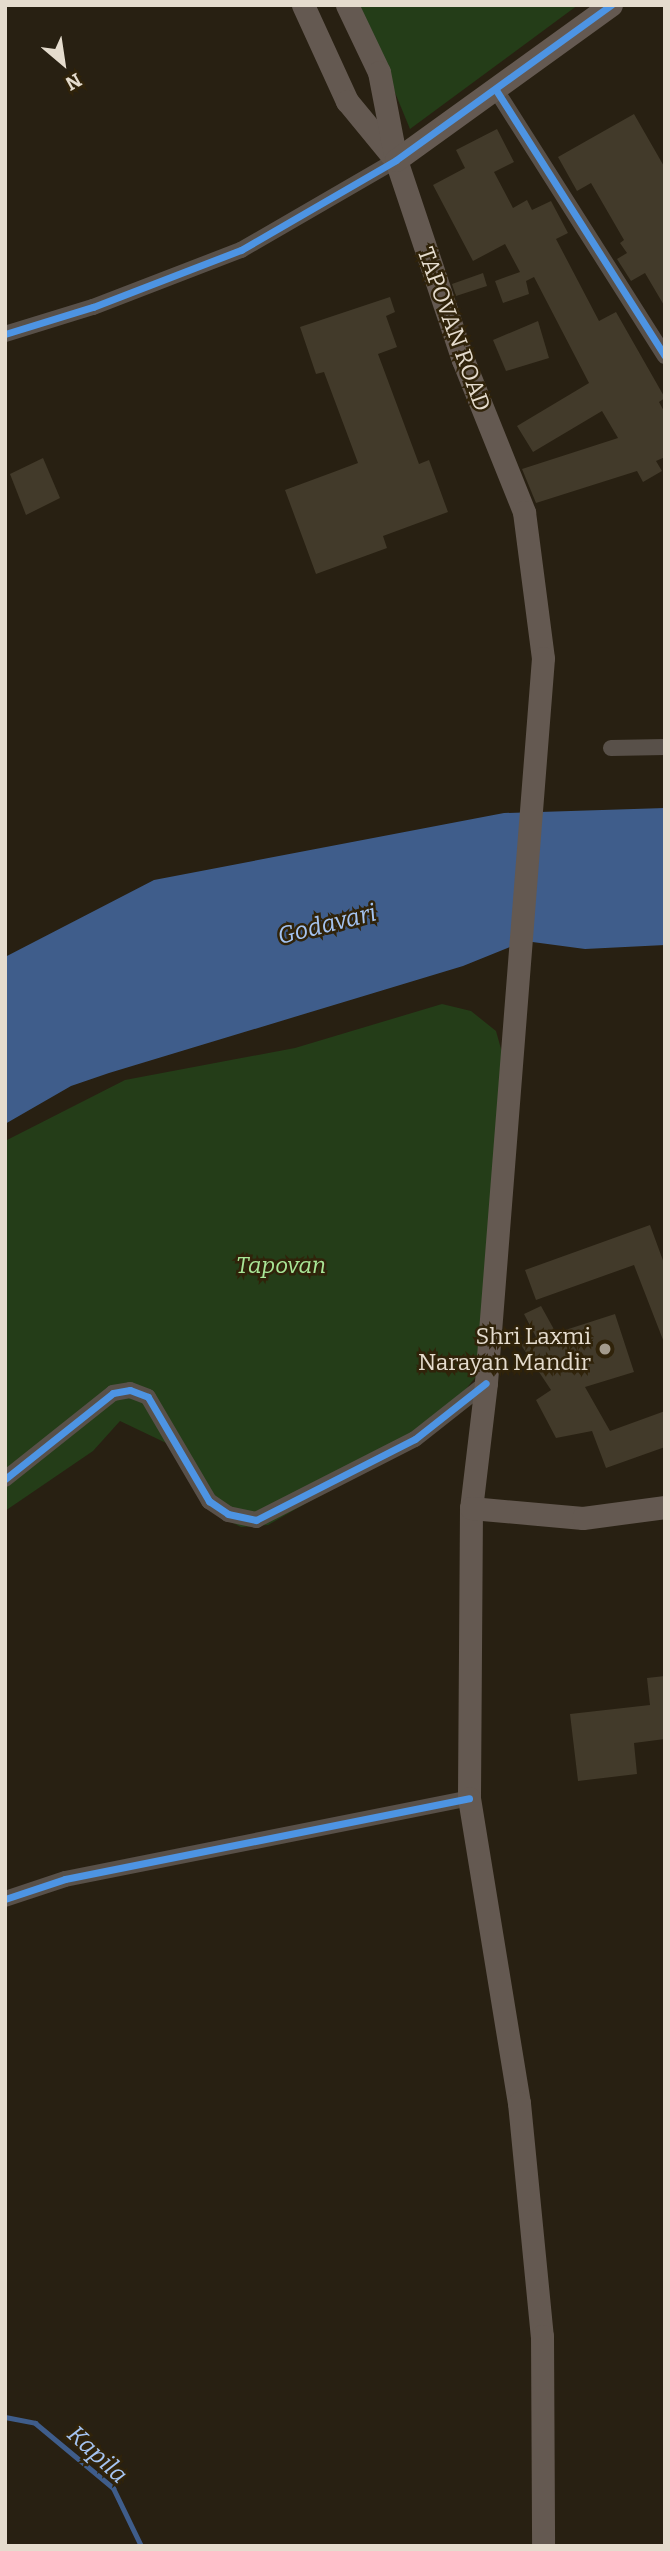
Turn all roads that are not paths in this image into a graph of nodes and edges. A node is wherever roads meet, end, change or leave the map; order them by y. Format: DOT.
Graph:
graph roads {
  1 [pos="303,5"];
  2 [pos="347,5"];
  3 [pos="611,5"];
  4 [pos="496,90"];
  5 [pos="396,160"];
  6 [pos="5,334"];
  7 [pos="665,356"];
  8 [pos="665,747"];
  9 [pos="611,748"];
  10 [pos="486,1383"];
  11 [pos="5,1479"];
  12 [pos="665,1507"];
  13 [pos="471,1508"];
  14 [pos="469,1798"];
  15 [pos="5,1899"];
  16 [pos="543,2546"];
  1 -- 5 [label="main road"];
  2 -- 5 [label="main road, TAPOVAN ROAD"];
  3 -- 4 [label="main road"];
  4 -- 5 [label="main road"];
  4 -- 7 [label="street"];
  5 -- 6 [label="street"];
  5 -- 10 [label="main road, TAPOVAN ROAD"];
  8 -- 9 [label="street"];
  10 -- 11 [label="street"];
  10 -- 13 [label="main road, TAPOVAN ROAD"];
  12 -- 13 [label="main road"];
  13 -- 14 [label="main road, TAPOVAN ROAD"];
  14 -- 15 [label="street"];
  14 -- 16 [label="main road, TAPOVAN ROAD"];
}
